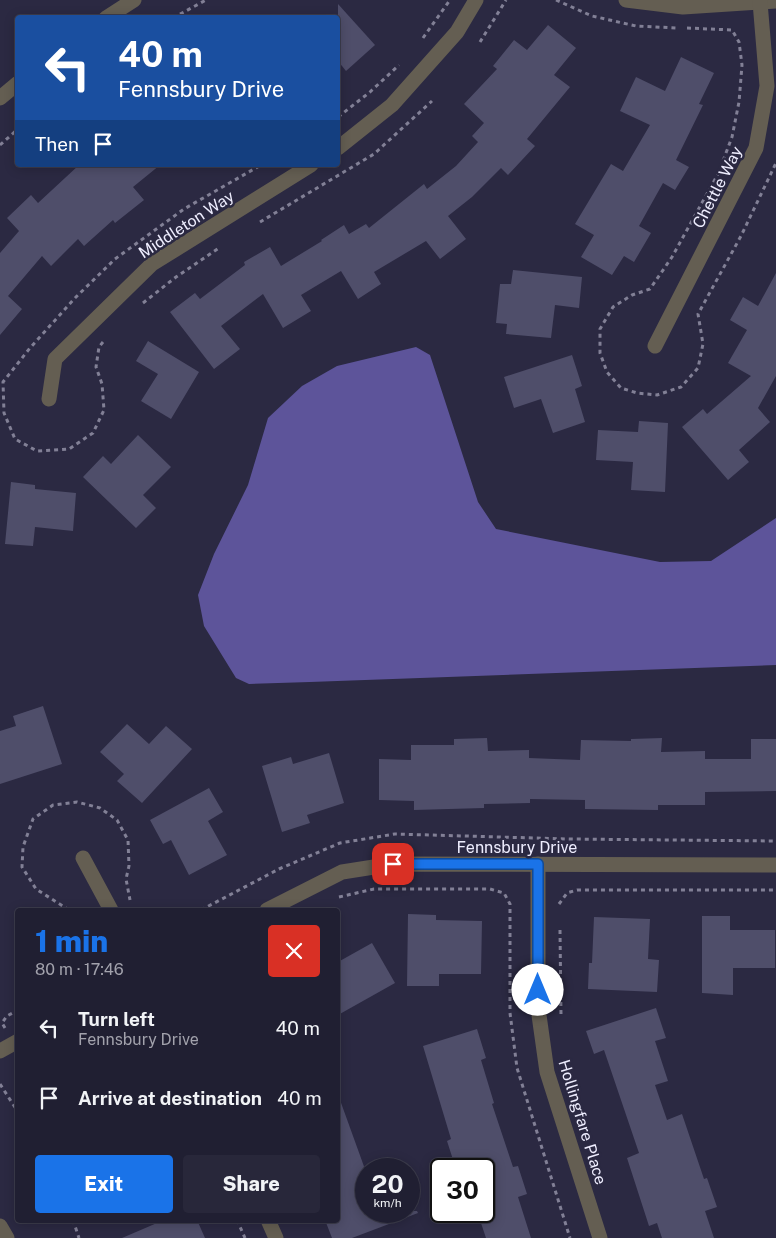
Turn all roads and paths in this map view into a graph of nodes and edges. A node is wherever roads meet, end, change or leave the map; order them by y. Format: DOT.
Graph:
graph roads {
  1 [pos="134,0"];
  2 [pos="206,0"];
  3 [pos="450,0"];
  4 [pos="476,0"];
  5 [pos="506,0"];
  6 [pos="556,0"];
  7 [pos="626,0"];
  8 [pos="776,1"];
  9 [pos="760,2"];
  10 [pos="111,15"];
  11 [pos="178,15"];
  12 [pos="480,42"];
  13 [pos="419,44"];
  14 [pos="399,65"];
  15 [pos="15,86"];
  16 [pos="0,98"];
  17 [pos="432,102"];
  18 [pos="340,114"];
  19 [pos="15,132"];
  20 [pos="0,145"];
  21 [pos="340,146"];
  22 [pos="776,164"];
  23 [pos="258,167"];
  24 [pos="307,167"];
  25 [pos="256,225"];
  26 [pos="223,246"];
  27 [pos="142,304"];
  28 [pos="108,336"];
  29 [pos="655,346"];
  30 [pos="49,399"];
  31 [pos="83,858"];
  32 [pos="538,864"];
  33 [pos="776,865"];
  34 [pos="776,890"];
  35 [pos="338,897"];
  36 [pos="110,908"];
  37 [pos="271,908"];
  38 [pos="560,912"];
  39 [pos="560,922"];
  40 [pos="561,1021"];
  41 [pos="15,1043"];
  42 [pos="0,1051"];
  43 [pos="566,1056"];
  44 [pos="0,1084"];
  45 [pos="574,1087"];
  46 [pos="15,1107"];
  47 [pos="74,1223"];
  48 [pos="238,1223"];
  49 [pos="269,1223"];
  50 [pos="0,1226"];
  51 [pos="7,1238"];
  52 [pos="79,1238"];
  53 [pos="245,1238"];
  54 [pos="276,1238"];
  55 [pos="570,1238"];
  56 [pos="600,1238"];
  1 -- 10 [label="street"];
  2 -- 11 [label="path"];
  3 -- 13 [label="path"];
  4 -- 21 [label="street"];
  5 -- 12 [label="path"];
  6 -- 22 [label="path"];
  7 -- 9 [label="street"];
  8 -- 9 [label="street"];
  9 -- 29 [label="street, Chettle Way"];
  14 -- 18 [label="path"];
  15 -- 16 [label="street"];
  17 -- 25 [label="path"];
  19 -- 20 [label="path"];
  23 -- 28 [label="path"];
  24 -- 30 [label="street, Middleton Way"];
  26 -- 27 [label="path"];
  31 -- 36 [label="street"];
  32 -- 33 [label="street, Fennsbury Drive"];
  32 -- 37 [label="street, Fennsbury Drive"];
  32 -- 56 [label="street, Hollingfare Place"];
  34 -- 38 [label="path"];
  35 -- 55 [label="path"];
  39 -- 40 [label="path"];
  41 -- 42 [label="street"];
  43 -- 45 [label="path"];
  44 -- 46 [label="path"];
  47 -- 52 [label="path"];
  48 -- 53 [label="path"];
  49 -- 54 [label="street"];
  50 -- 51 [label="street"];
}
